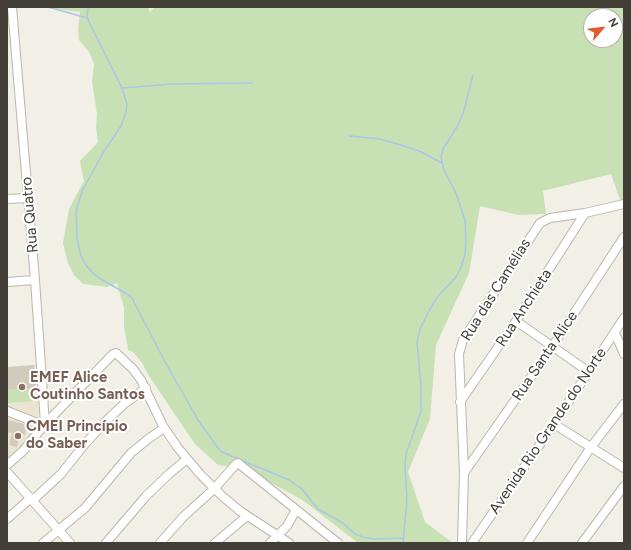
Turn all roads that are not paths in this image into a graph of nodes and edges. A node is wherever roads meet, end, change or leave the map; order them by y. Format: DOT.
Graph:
graph roads {
  1 [pos="12,7"];
  2 [pos="28,198"];
  3 [pos="7,199"];
  4 [pos="624,204"];
  5 [pos="585,213"];
  6 [pos="624,237"];
  7 [pos="35,280"];
  8 [pos="7,282"];
  9 [pos="624,318"];
  10 [pos="516,321"];
  11 [pos="615,333"];
  12 [pos="552,347"];
  13 [pos="624,354"];
  14 [pos="589,372"];
  15 [pos="146,388"];
  16 [pos="460,402"];
  17 [pos="624,404"];
  18 [pos="7,411"];
  19 [pos="554,424"];
  20 [pos="43,426"];
  21 [pos="164,428"];
  22 [pos="591,447"];
  23 [pos="187,459"];
  24 [pos="7,465"];
  25 [pos="624,468"];
  26 [pos="7,472"];
  27 [pos="464,473"];
  28 [pos="624,486"];
  29 [pos="214,489"];
  30 [pos="32,499"];
  31 [pos="296,510"];
  32 [pos="247,516"];
  33 [pos="7,519"];
  34 [pos="59,530"];
  35 [pos="278,536"];
  36 [pos="333,541"];
  37 [pos="43,543"];
  38 [pos="70,543"];
  39 [pos="106,543"];
  40 [pos="160,543"];
  41 [pos="215,543"];
  42 [pos="270,543"];
  43 [pos="290,543"];
  44 [pos="462,543"];
  45 [pos="472,543"];
  46 [pos="527,543"];
  47 [pos="582,543"];
  1 -- 2 [label="street, Rua Quatro"];
  2 -- 3 [label="street"];
  2 -- 7 [label="street, Rua Quatro"];
  4 -- 5 [label="street, Rua das Camélias"];
  5 -- 10 [label="street, Rua Anchieta"];
  5 -- 16 [label="street, Rua das Camélias"];
  6 -- 12 [label="street, Rua Santa Alice"];
  7 -- 8 [label="street"];
  7 -- 20 [label="street, Rua Quatro"];
  9 -- 11 [label="street, Avenida Rio Grande do Norte"];
  10 -- 12 [label="street"];
  10 -- 16 [label="street, Rua Anchieta"];
  11 -- 13 [label="street"];
  11 -- 14 [label="street, Avenida Rio Grande do Norte"];
  12 -- 14 [label="street"];
  12 -- 27 [label="street, Rua Santa Alice"];
  14 -- 19 [label="street, Avenida Rio Grande do Norte"];
  15 -- 20 [label="street"];
  15 -- 21 [label="street"];
  15 -- 30 [label="street"];
  16 -- 27 [label="street, Rua das Camélias"];
  17 -- 22 [label="street"];
  18 -- 20 [label="street"];
  19 -- 22 [label="street"];
  19 -- 45 [label="street, Avenida Rio Grande do Norte"];
  20 -- 24 [label="street"];
  21 -- 23 [label="street"];
  21 -- 34 [label="street"];
  22 -- 25 [label="street"];
  22 -- 46 [label="street"];
  23 -- 29 [label="street"];
  23 -- 39 [label="street"];
  26 -- 30 [label="street"];
  27 -- 44 [label="street, Rua das Camélias"];
  28 -- 47 [label="street"];
  29 -- 31 [label="street"];
  29 -- 32 [label="street"];
  29 -- 40 [label="street"];
  30 -- 33 [label="street"];
  30 -- 34 [label="street"];
  31 -- 35 [label="street"];
  31 -- 36 [label="street"];
  32 -- 35 [label="street"];
  32 -- 41 [label="street"];
  34 -- 37 [label="street"];
  34 -- 38 [label="street"];
  35 -- 42 [label="street"];
  35 -- 43 [label="street"];
}
